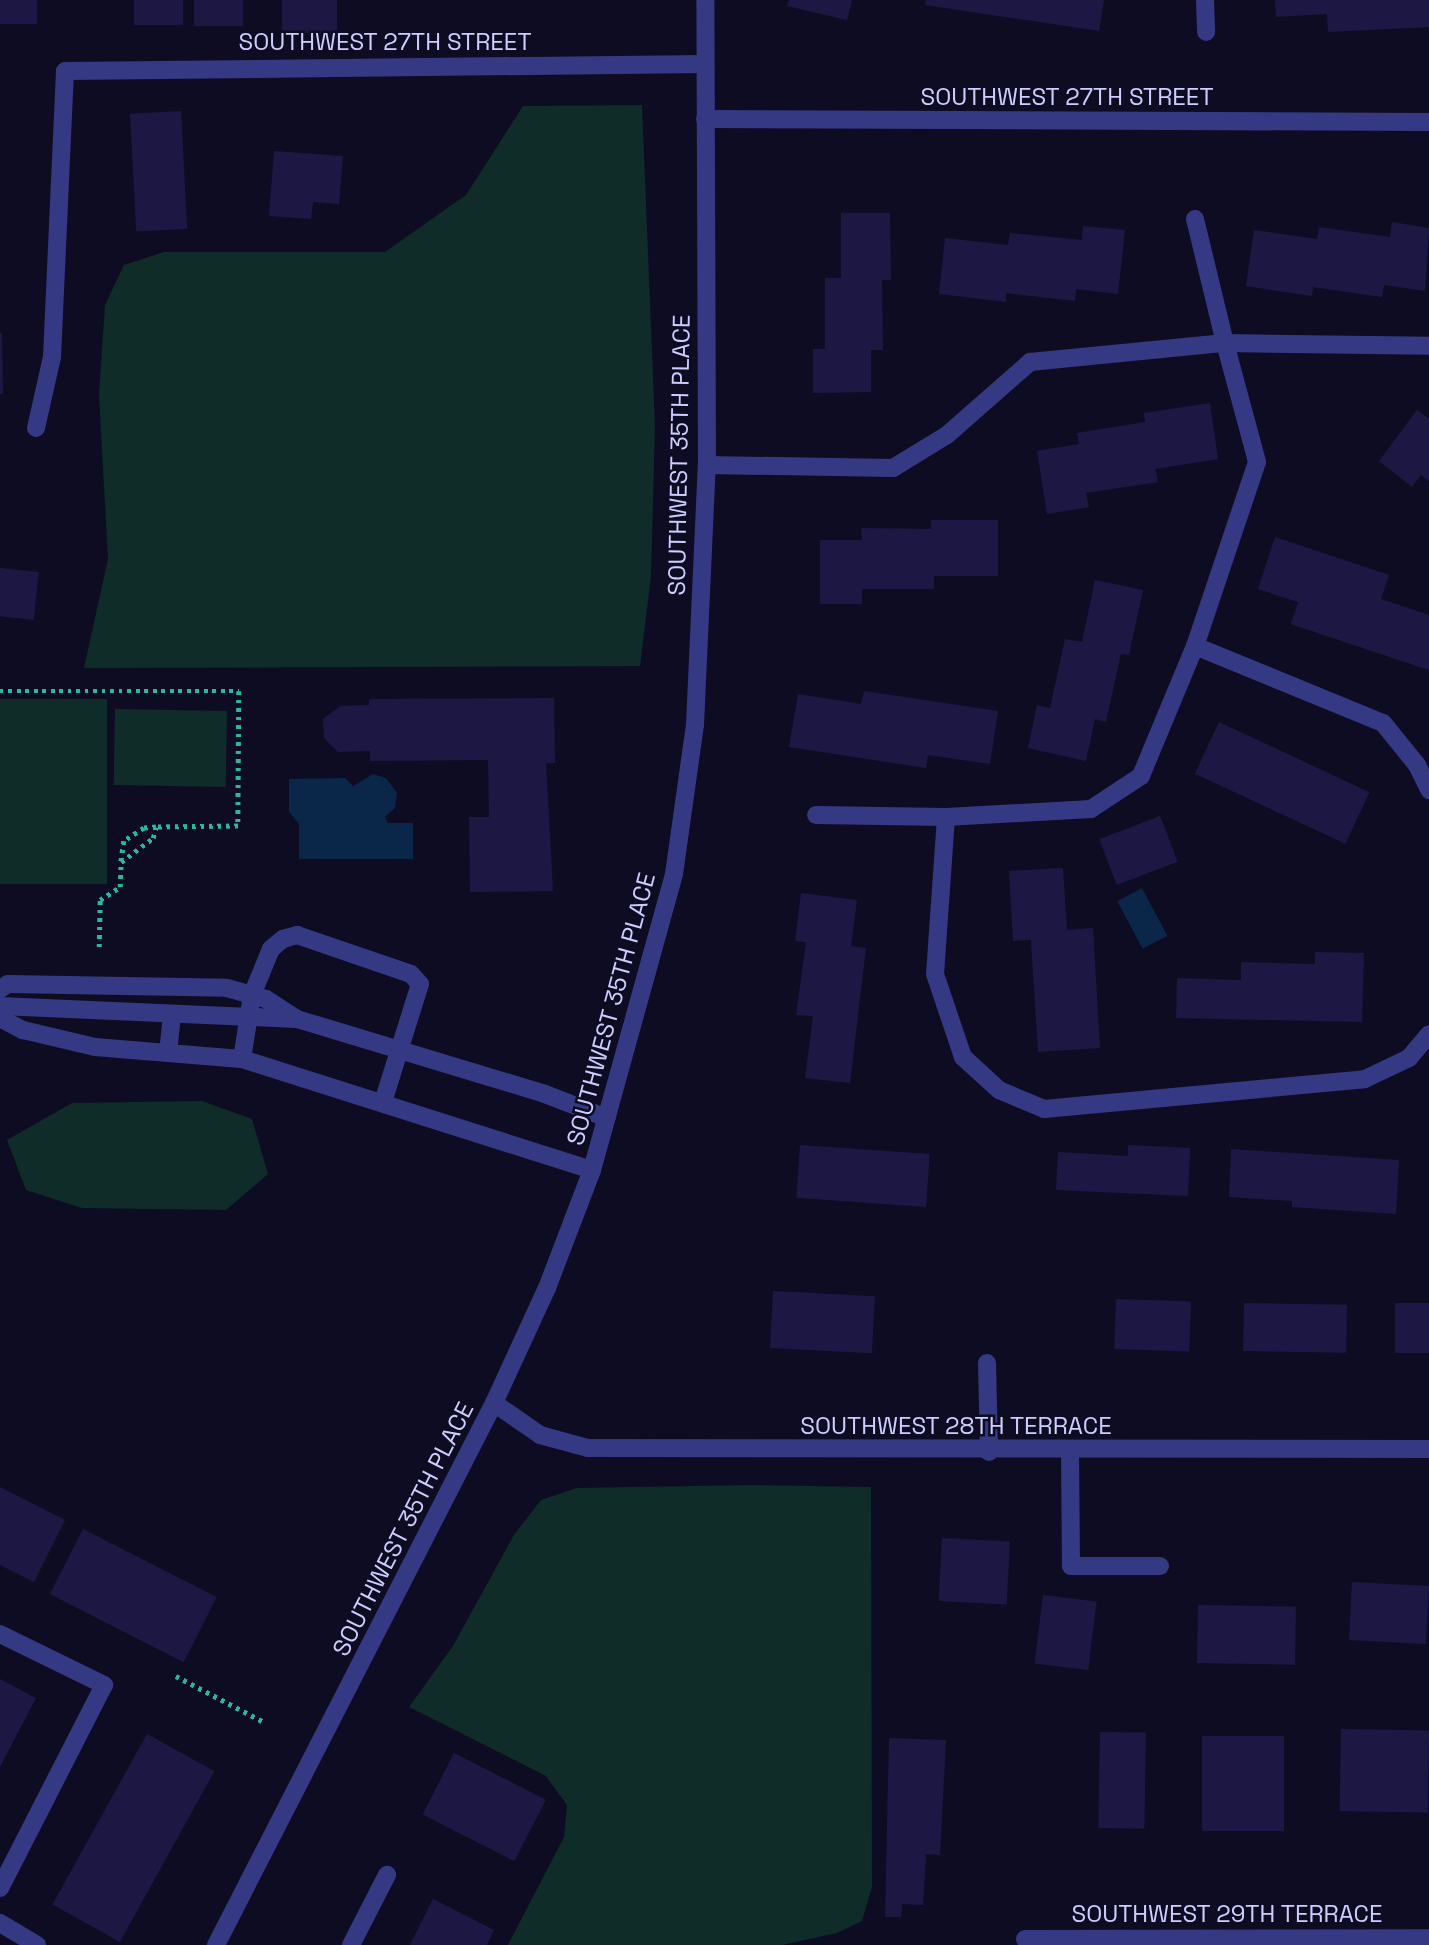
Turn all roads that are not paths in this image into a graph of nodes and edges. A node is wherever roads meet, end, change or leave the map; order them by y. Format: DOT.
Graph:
graph roads {
  1 [pos="705,0"];
  2 [pos="1205,0"];
  3 [pos="1206,32"];
  4 [pos="705,64"];
  5 [pos="705,119"];
  6 [pos="1429,122"];
  7 [pos="1195,219"];
  8 [pos="1225,343"];
  9 [pos="1429,346"];
  10 [pos="36,428"];
  11 [pos="707,465"];
  12 [pos="1195,646"];
  13 [pos="1429,790"];
  14 [pos="816,815"];
  15 [pos="946,817"];
  16 [pos="0,989"];
  17 [pos="252,995"];
  18 [pos="0,1006"];
  19 [pos="172,1014"];
  20 [pos="0,1018"];
  21 [pos="248,1019"];
  22 [pos="297,1019"];
  23 [pos="1429,1034"];
  24 [pos="402,1051"];
  25 [pos="168,1053"];
  26 [pos="242,1059"];
  27 [pos="383,1102"];
  28 [pos="607,1118"];
  29 [pos="592,1170"];
  30 [pos="987,1363"];
  31 [pos="495,1403"];
  32 [pos="1429,1449"];
  33 [pos="989,1452"];
  34 [pos="1070,1452"];
  35 [pos="1160,1566"];
  36 [pos="0,1634"];
  37 [pos="387,1875"];
  38 [pos="0,1888"];
  39 [pos="0,1923"];
  40 [pos="1429,1938"];
  41 [pos="1025,1939"];
  42 [pos="37,1945"];
  43 [pos="216,1945"];
  44 [pos="351,1945"];
  1 -- 4 [label="street, SOUTHWEST 35TH PLACE"];
  2 -- 3 [label="street"];
  4 -- 5 [label="street, SOUTHWEST 35TH PLACE"];
  4 -- 10 [label="street, SOUTHWEST 27TH STREET"];
  5 -- 6 [label="street, SOUTHWEST 27TH STREET"];
  5 -- 11 [label="street, SOUTHWEST 35TH PLACE"];
  7 -- 8 [label="street"];
  8 -- 9 [label="street"];
  8 -- 11 [label="street"];
  8 -- 12 [label="street"];
  11 -- 28 [label="street, SOUTHWEST 35TH PLACE"];
  12 -- 13 [label="street"];
  12 -- 15 [label="street"];
  14 -- 15 [label="street"];
  15 -- 23 [label="street"];
  16 -- 17 [label="street"];
  17 -- 21 [label="street"];
  17 -- 22 [label="street"];
  17 -- 24 [label="street"];
  18 -- 19 [label="street"];
  19 -- 21 [label="street"];
  19 -- 25 [label="street"];
  20 -- 25 [label="street"];
  21 -- 22 [label="street"];
  21 -- 26 [label="street"];
  22 -- 24 [label="street"];
  24 -- 27 [label="street"];
  24 -- 28 [label="street"];
  25 -- 26 [label="street"];
  26 -- 27 [label="street"];
  27 -- 29 [label="street"];
  28 -- 29 [label="street, SOUTHWEST 35TH PLACE"];
  29 -- 31 [label="street, SOUTHWEST 35TH PLACE"];
  30 -- 33 [label="street"];
  31 -- 33 [label="street, SOUTHWEST 28TH TERRACE"];
  31 -- 43 [label="street, SOUTHWEST 35TH PLACE"];
  32 -- 34 [label="street, SOUTHWEST 28TH TERRACE"];
  33 -- 34 [label="street, SOUTHWEST 28TH TERRACE"];
  34 -- 35 [label="street"];
  36 -- 38 [label="street"];
  37 -- 44 [label="street"];
  39 -- 42 [label="street"];
  40 -- 41 [label="street, SOUTHWEST 29TH TERRACE"];
}
